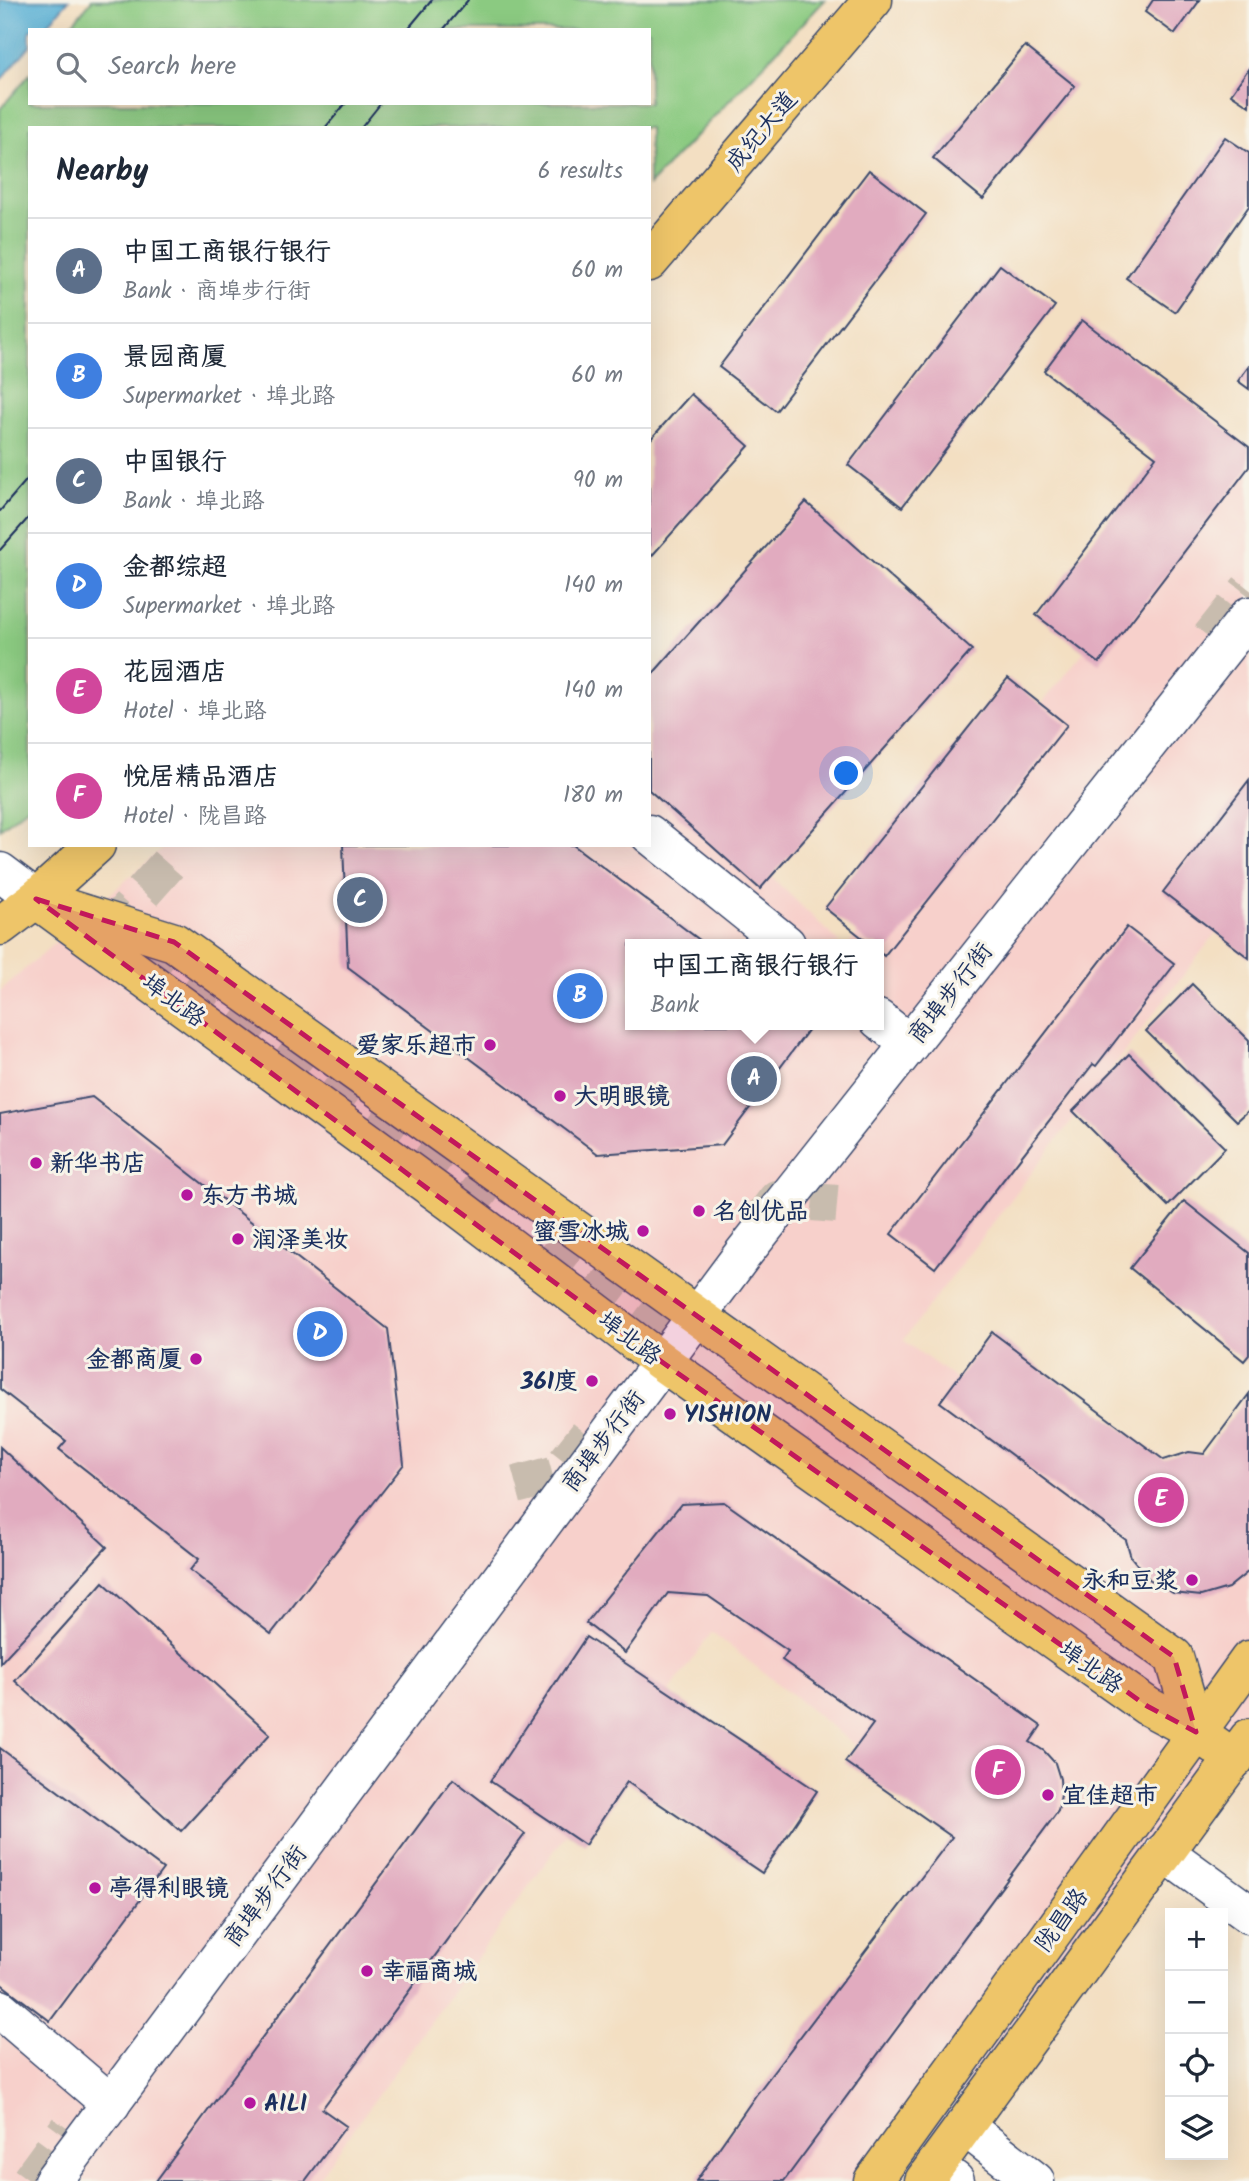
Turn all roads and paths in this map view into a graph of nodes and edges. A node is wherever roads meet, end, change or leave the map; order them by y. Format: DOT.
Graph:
graph roads {
  1 [pos="873,0"];
  2 [pos="651,260"];
  3 [pos="1249,616"];
  4 [pos="651,836"];
  5 [pos="94,847"];
  6 [pos="0,872"];
  7 [pos="36,899"];
  8 [pos="0,926"];
  9 [pos="780,939"];
  10 [pos="884,1024"];
  11 [pos="910,1044"];
  12 [pos="696,1316"];
  13 [pos="662,1362"];
  14 [pos="1249,1660"];
  15 [pos="1196,1732"];
  16 [pos="1242,1749"];
  17 [pos="1164,1852"];
  18 [pos="1249,1914"];
  19 [pos="0,2009"];
  20 [pos="111,2104"];
  21 [pos="964,2126"];
  22 [pos="938,2176"];
  23 [pos="54,2181"];
  24 [pos="873,2181"];
  25 [pos="1035,2181"];
  1 -- 2 [label="main road, 成纪大道"];
  3 -- 11 [label="street, 商埠步行街"];
  4 -- 9 [label="street"];
  5 -- 7 [label="main road"];
  6 -- 7 [label="street"];
  7 -- 8 [label="main road"];
  7 -- 12 [label="main road"];
  7 -- 13 [label="main road, 埠北路"];
  10 -- 11 [label="street"];
  11 -- 12 [label="street, 商埠步行街"];
  12 -- 13 [label="street, 商埠步行街"];
  12 -- 15 [label="main road"];
  13 -- 15 [label="main road, 埠北路"];
  13 -- 20 [label="street, 商埠步行街"];
  14 -- 15 [label="main road, 陇昌路"];
  15 -- 16 [label="main road, 埠北路"];
  15 -- 24 [label="main road, 陇昌路"];
  16 -- 17 [label="main road, 陇昌路"];
  17 -- 18 [label="street"];
  17 -- 21 [label="main road, 陇昌路"];
  19 -- 20 [label="street"];
  20 -- 23 [label="street, 商埠步行街"];
  21 -- 22 [label="main road, 陇昌路"];
  21 -- 25 [label="street"];
}
